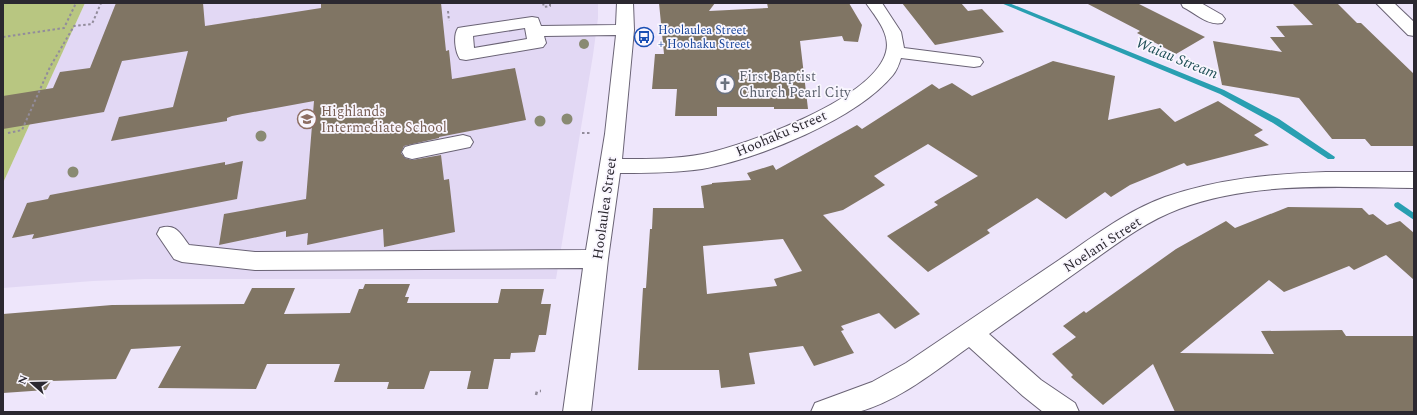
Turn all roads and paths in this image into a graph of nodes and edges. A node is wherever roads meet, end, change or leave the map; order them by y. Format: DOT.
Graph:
graph roads {
  1 [pos="76,3"];
  2 [pos="101,3"];
  3 [pos="105,3"];
  4 [pos="543,3"];
  5 [pos="550,3"];
  6 [pos="625,3"];
  7 [pos="874,3"];
  8 [pos="1189,3"];
  9 [pos="1384,3"];
  10 [pos="1216,19"];
  11 [pos="1410,23"];
  12 [pos="74,26"];
  13 [pos="64,28"];
  14 [pos="625,30"];
  15 [pos="534,31"];
  16 [pos="3,37"];
  17 [pos="895,52"];
  18 [pos="974,62"];
  19 [pos="8,133"];
  20 [pos="582,133"];
  21 [pos="590,133"];
  22 [pos="463,142"];
  23 [pos="412,152"];
  24 [pos="611,166"];
  25 [pos="1414,180"];
  26 [pos="168,234"];
  27 [pos="596,259"];
  28 [pos="972,334"];
  29 [pos="542,391"];
  30 [pos="536,395"];
  31 [pos="577,412"];
  32 [pos="825,412"];
  33 [pos="1065,412"];
  1 -- 13 [label="path"];
  2 -- 3 [label="path"];
  2 -- 12 [label="path"];
  4 -- 5 [label="path"];
  6 -- 14 [label="street, Hoolaulea Street"];
  7 -- 17 [label="street"];
  8 -- 10 [label="street"];
  9 -- 11 [label="street"];
  12 -- 13 [label="path"];
  12 -- 19 [label="path"];
  13 -- 16 [label="path"];
  14 -- 15 [label="street"];
  14 -- 24 [label="street, Hoolaulea Street"];
  17 -- 18 [label="street"];
  17 -- 24 [label="street, Hoohaku Street"];
  20 -- 21 [label="path"];
  22 -- 23 [label="street"];
  24 -- 27 [label="street, Hoolaulea Street"];
  25 -- 28 [label="street, Noelani Street"];
  26 -- 27 [label="street"];
  27 -- 31 [label="street, Hoolaulea Street"];
  28 -- 32 [label="street, Noelani Street"];
  28 -- 33 [label="street"];
  29 -- 30 [label="path"];
}
